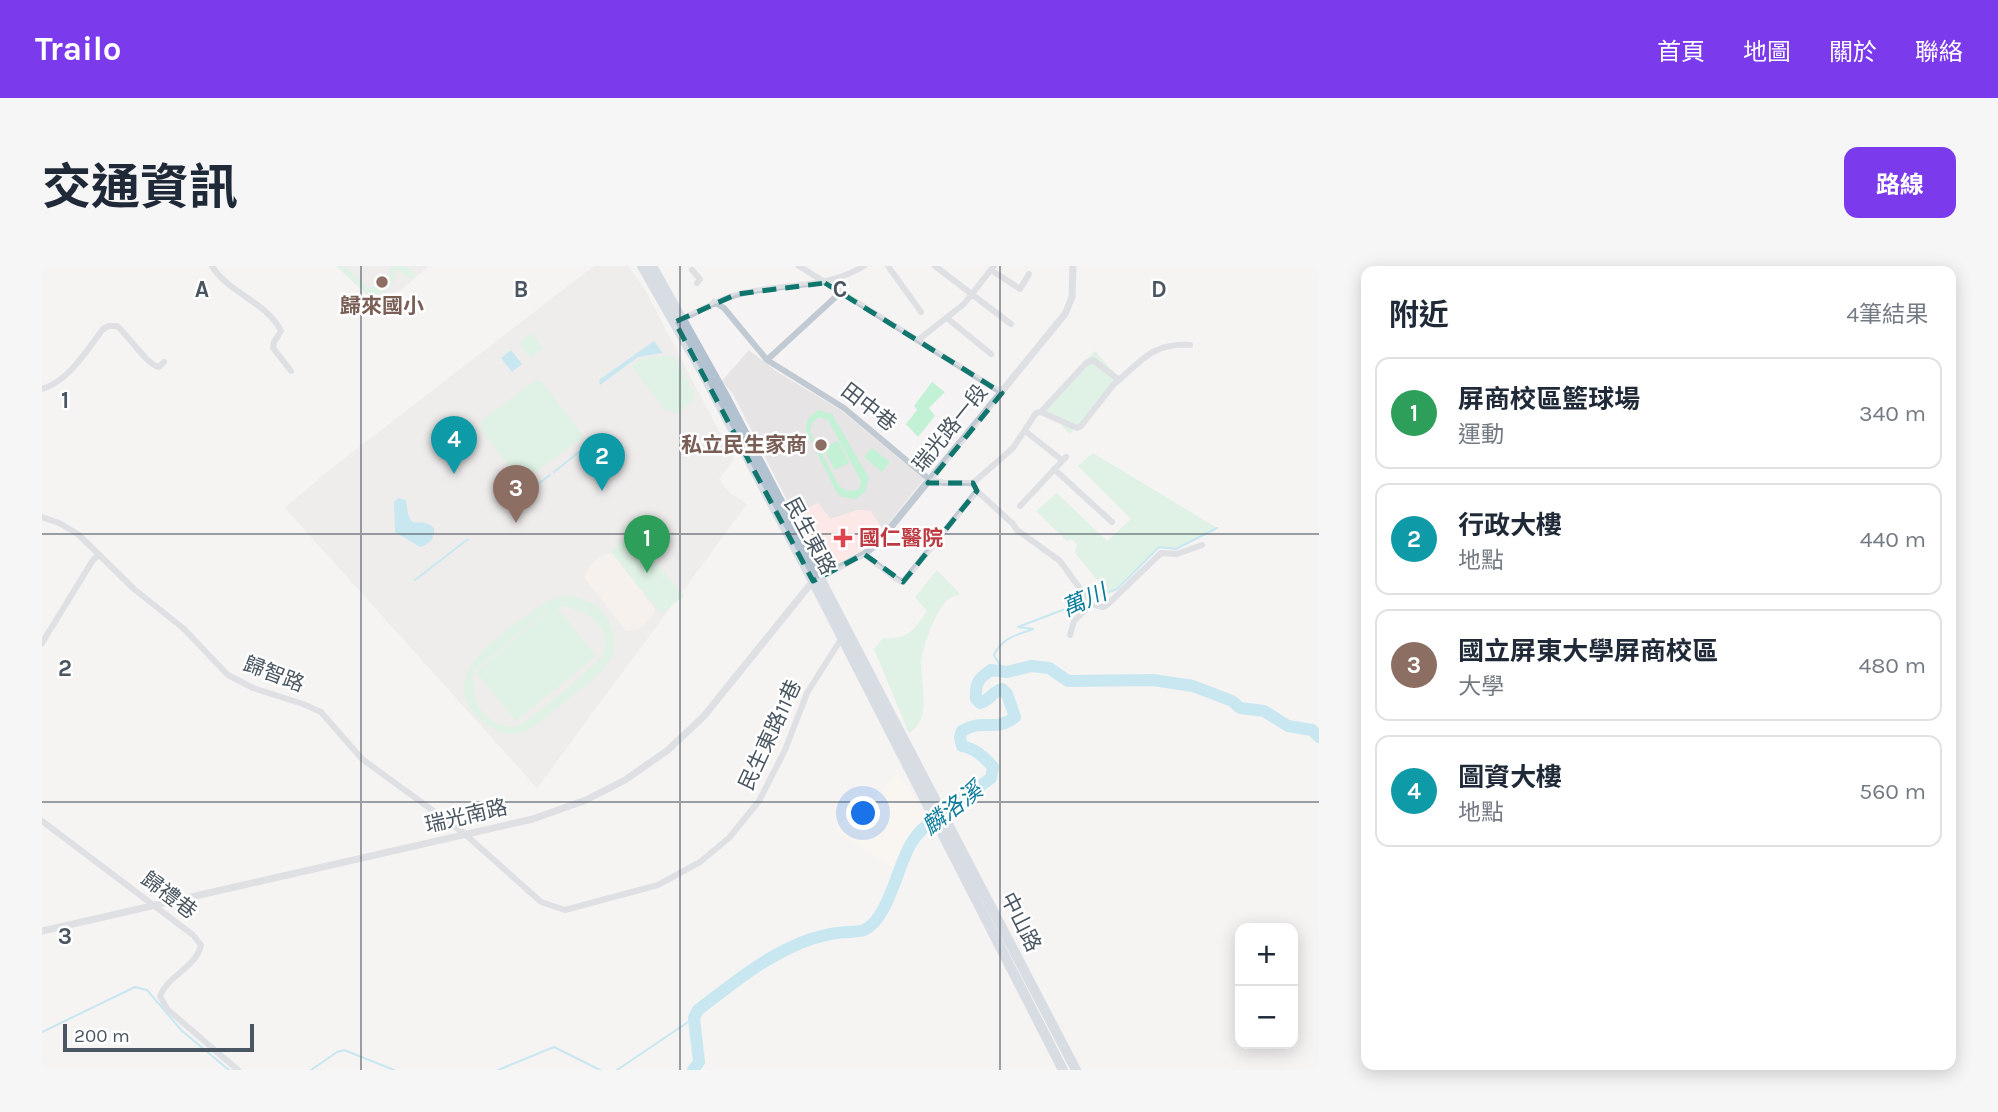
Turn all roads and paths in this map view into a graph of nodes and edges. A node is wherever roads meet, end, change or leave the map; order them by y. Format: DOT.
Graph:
graph roads {
  1 [pos="212,266"];
  2 [pos="642,266"];
  3 [pos="652,266"];
  4 [pos="799,266"];
  5 [pos="839,266"];
  6 [pos="864,266"];
  7 [pos="888,266"];
  8 [pos="935,266"];
  9 [pos="1073,266"];
  10 [pos="992,268"];
  11 [pos="692,271"];
  12 [pos="845,274"];
  13 [pos="1029,274"];
  14 [pos="825,282"];
  15 [pos="697,283"];
  16 [pos="841,292"];
  17 [pos="972,295"];
  18 [pos="714,302"];
  19 [pos="921,312"];
  20 [pos="947,318"];
  21 [pos="679,321"];
  22 [pos="1011,324"];
  23 [pos="918,340"];
  24 [pos="1190,345"];
  25 [pos="991,354"];
  26 [pos="767,360"];
  27 [pos="164,362"];
  28 [pos="291,371"];
  29 [pos="1119,380"];
  30 [pos="42,389"];
  31 [pos="1002,393"];
  32 [pos="1039,412"];
  33 [pos="1025,431"];
  34 [pos="1054,469"];
  35 [pos="930,480"];
  36 [pos="972,483"];
  37 [pos="977,491"];
  38 [pos="1020,506"];
  39 [pos="42,517"];
  40 [pos="1112,522"];
  41 [pos="1202,545"];
  42 [pos="864,554"];
  43 [pos="99,555"];
  44 [pos="816,579"];
  45 [pos="1091,604"];
  46 [pos="845,635"];
  47 [pos="1070,635"];
  48 [pos="42,643"];
  49 [pos="927,795"];
  50 [pos="42,821"];
  51 [pos="942,824"];
  52 [pos="465,834"];
  53 [pos="154,905"];
  54 [pos="42,931"];
  55 [pos="237,1070"];
  56 [pos="1063,1070"];
  57 [pos="1076,1070"];
  1 -- 28 [label="street"];
  2 -- 21 [label="main road, 民生東路"];
  3 -- 21 [label="main road, 民生東路"];
  4 -- 14 [label="street"];
  5 -- 12 [label="street"];
  6 -- 12 [label="street"];
  7 -- 19 [label="street"];
  8 -- 17 [label="street"];
  9 -- 31 [label="street, 瑞光路一段"];
  10 -- 13 [label="street"];
  10 -- 17 [label="street"];
  11 -- 15 [label="street"];
  12 -- 14 [label="street"];
  14 -- 16 [label="street"];
  14 -- 18 [label="street"];
  16 -- 23 [label="street"];
  16 -- 26 [label="street"];
  17 -- 20 [label="street"];
  17 -- 22 [label="street"];
  18 -- 21 [label="street"];
  18 -- 26 [label="street, 田中巷"];
  20 -- 23 [label="street"];
  20 -- 25 [label="street"];
  21 -- 44 [label="main road, 民生東路"];
  23 -- 31 [label="street"];
  24 -- 29 [label="street"];
  26 -- 35 [label="street, 田中巷"];
  27 -- 30 [label="street"];
  29 -- 32 [label="street"];
  29 -- 32 [label="street"];
  31 -- 35 [label="street, 瑞光路一段"];
  32 -- 33 [label="street"];
  33 -- 34 [label="street"];
  33 -- 36 [label="street"];
  34 -- 38 [label="street"];
  34 -- 40 [label="street"];
  35 -- 36 [label="street"];
  35 -- 42 [label="street, 瑞光路一段"];
  36 -- 37 [label="street"];
  37 -- 42 [label="street"];
  37 -- 45 [label="street"];
  39 -- 43 [label="street, 歸智路"];
  41 -- 45 [label="street"];
  42 -- 44 [label="street, 瑞光路一段"];
  43 -- 48 [label="street"];
  43 -- 52 [label="street, 歸智路"];
  44 -- 46 [label="main road, 民生東路"];
  44 -- 52 [label="street, 瑞光南路"];
  45 -- 47 [label="street"];
  46 -- 49 [label="main road, 民生東路"];
  46 -- 52 [label="street, 民生東路11巷"];
  49 -- 51 [label="main road, 中山路"];
  50 -- 53 [label="street, 歸禮巷"];
  51 -- 56 [label="main road, 中山路"];
  51 -- 57 [label="main road, 中山路"];
  52 -- 53 [label="street, 瑞光南路"];
  53 -- 54 [label="street, 瑞光南路"];
  53 -- 55 [label="street, 歸禮巷"];
}
